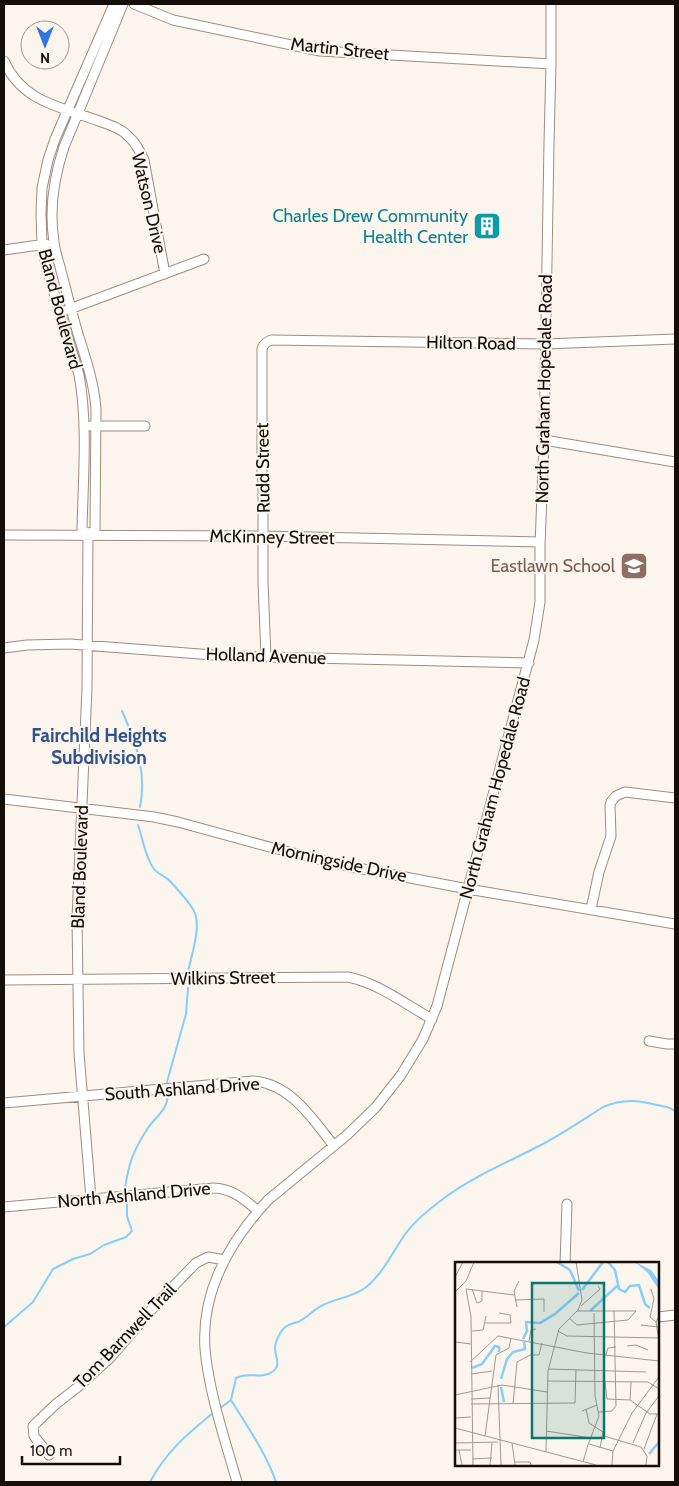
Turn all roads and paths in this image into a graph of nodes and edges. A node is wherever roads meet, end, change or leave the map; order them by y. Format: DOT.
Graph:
graph roads {
  1 [pos="114,4"];
  2 [pos="123,4"];
  3 [pos="134,4"];
  4 [pos="551,4"];
  5 [pos="4,61"];
  6 [pos="552,64"];
  7 [pos="67,110"];
  8 [pos="79,113"];
  9 [pos="54,243"];
  10 [pos="42,245"];
  11 [pos="4,250"];
  12 [pos="204,259"];
  13 [pos="165,274"];
  14 [pos="70,308"];
  15 [pos="60,312"];
  16 [pos="675,339"];
  17 [pos="267,341"];
  18 [pos="545,344"];
  19 [pos="95,425"];
  20 [pos="84,426"];
  21 [pos="145,426"];
  22 [pos="544,440"];
  23 [pos="675,462"];
  24 [pos="88,534"];
  25 [pos="4,535"];
  26 [pos="263,536"];
  27 [pos="540,542"];
  28 [pos="87,646"];
  29 [pos="4,648"];
  30 [pos="266,657"];
  31 [pos="529,663"];
  32 [pos="675,798"];
  33 [pos="4,799"];
  34 [pos="82,808"];
  35 [pos="468,889"];
  36 [pos="592,909"];
  37 [pos="675,924"];
  38 [pos="4,980"];
  39 [pos="78,980"];
  40 [pos="432,1019"];
  41 [pos="649,1041"];
  42 [pos="675,1044"];
  43 [pos="82,1095"];
  44 [pos="4,1103"];
  45 [pos="334,1146"];
  46 [pos="92,1199"];
  47 [pos="567,1204"];
  48 [pos="4,1207"];
  49 [pos="258,1211"];
  50 [pos="225,1260"];
  51 [pos="565,1262"];
  52 [pos="675,1315"];
  53 [pos="659,1317"];
  54 [pos="49,1455"];
  55 [pos="237,1482"];
  1 -- 7 [label="street, Bland Boulevard"];
  2 -- 8 [label="street, Bland Boulevard"];
  3 -- 6 [label="street, Martin Street"];
  4 -- 6 [label="street, North Graham Hopedale Road"];
  5 -- 7 [label="street, Watson Drive"];
  6 -- 18 [label="street, North Graham Hopedale Road"];
  7 -- 8 [label="street, Watson Drive"];
  7 -- 10 [label="street, Bland Boulevard"];
  8 -- 9 [label="street, Bland Boulevard"];
  8 -- 13 [label="street, Watson Drive"];
  9 -- 10 [label="street"];
  9 -- 14 [label="street, Bland Boulevard"];
  10 -- 11 [label="street"];
  10 -- 15 [label="street, Bland Boulevard"];
  12 -- 13 [label="street"];
  13 -- 14 [label="street"];
  14 -- 15 [label="street"];
  14 -- 19 [label="street, Bland Boulevard"];
  15 -- 20 [label="street, Bland Boulevard"];
  16 -- 18 [label="street, Hilton Road"];
  17 -- 18 [label="street, Hilton Road"];
  17 -- 26 [label="street, Rudd Street"];
  18 -- 22 [label="street, North Graham Hopedale Road"];
  19 -- 20 [label="street"];
  19 -- 21 [label="street"];
  19 -- 24 [label="street, Bland Boulevard"];
  20 -- 24 [label="street, Bland Boulevard"];
  22 -- 23 [label="street"];
  22 -- 27 [label="street, North Graham Hopedale Road"];
  24 -- 25 [label="street, McKinney Street"];
  24 -- 26 [label="street, McKinney Street"];
  24 -- 28 [label="street, Bland Boulevard"];
  26 -- 27 [label="street, McKinney Street"];
  26 -- 30 [label="street, Rudd Street"];
  27 -- 31 [label="street, North Graham Hopedale Road"];
  28 -- 29 [label="street, Holland Avenue"];
  28 -- 30 [label="street, Holland Avenue"];
  28 -- 34 [label="street, Bland Boulevard"];
  30 -- 31 [label="street, Holland Avenue"];
  31 -- 35 [label="street, North Graham Hopedale Road"];
  32 -- 36 [label="street"];
  33 -- 34 [label="street, Morningside Drive"];
  34 -- 35 [label="street, Morningside Drive"];
  34 -- 39 [label="street, Bland Boulevard"];
  35 -- 36 [label="street, Morningside Drive"];
  35 -- 40 [label="street, North Graham Hopedale Road"];
  36 -- 37 [label="street, Morningside Drive"];
  38 -- 39 [label="street, Wilkins Street"];
  39 -- 40 [label="street, Wilkins Street"];
  39 -- 43 [label="street, Bland Boulevard"];
  40 -- 45 [label="street, North Graham Hopedale Road"];
  41 -- 42 [label="street"];
  43 -- 44 [label="street, South Ashland Drive"];
  43 -- 45 [label="street, South Ashland Drive"];
  43 -- 46 [label="street, Bland Boulevard"];
  45 -- 49 [label="street, North Graham Hopedale Road"];
  46 -- 48 [label="street, North Ashland Drive"];
  46 -- 49 [label="street, North Ashland Drive"];
  47 -- 51 [label="street"];
  49 -- 50 [label="street, North Graham Hopedale Road"];
  50 -- 54 [label="street, Tom Barnwell Trail"];
  50 -- 55 [label="street, North Graham Hopedale Road"];
  52 -- 53 [label="street"];
}
